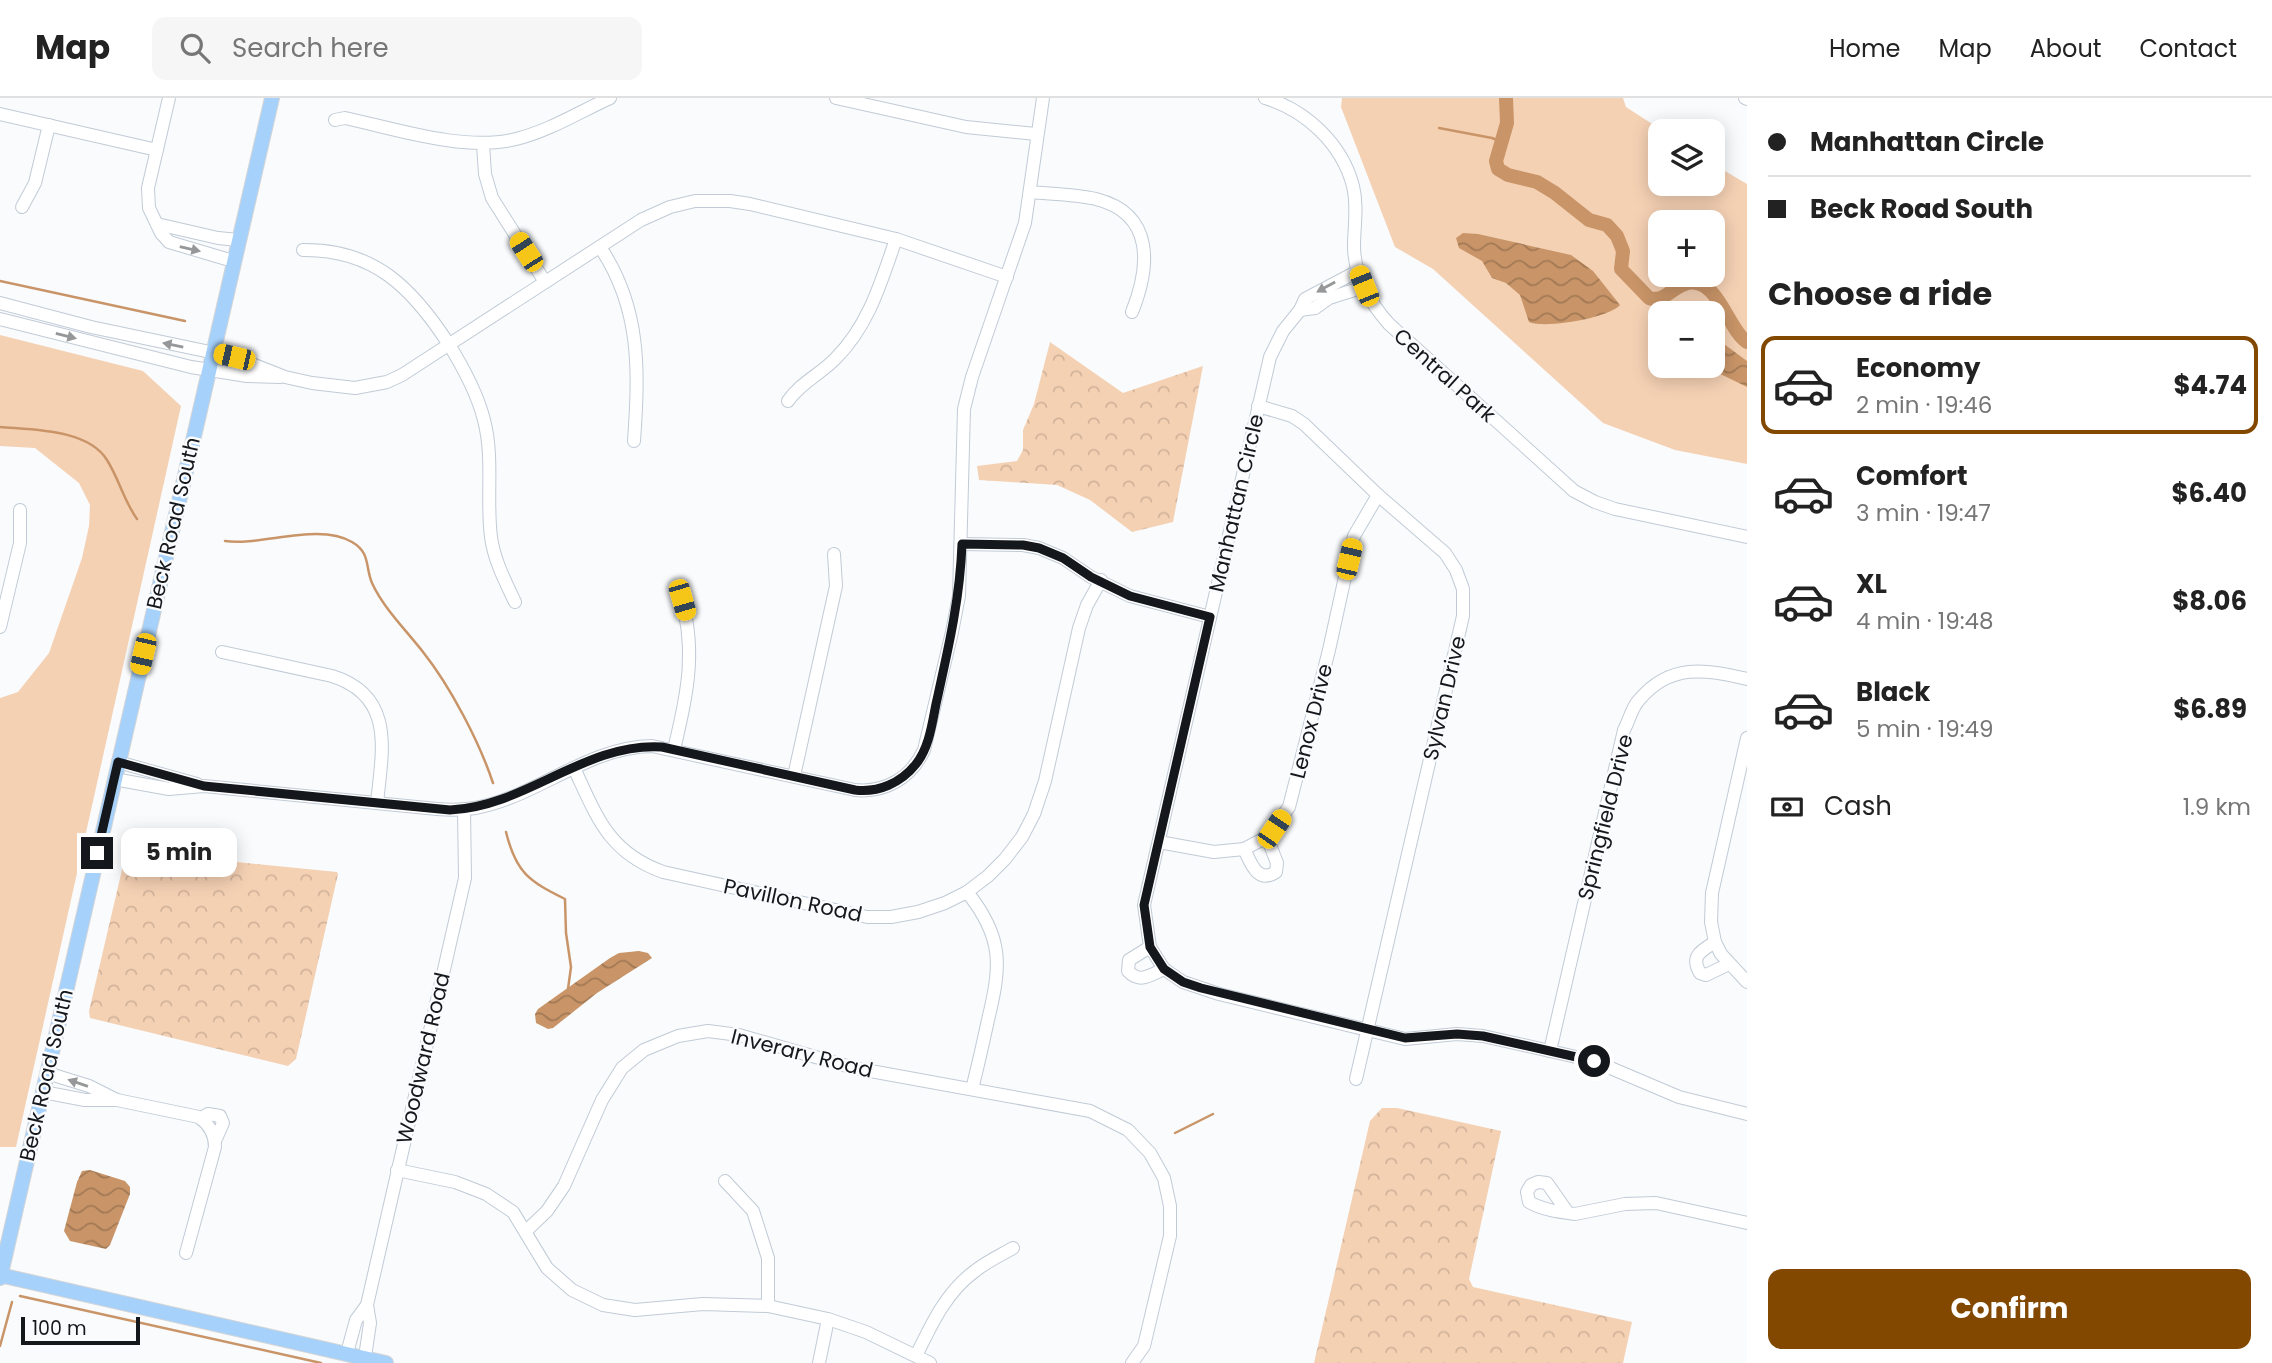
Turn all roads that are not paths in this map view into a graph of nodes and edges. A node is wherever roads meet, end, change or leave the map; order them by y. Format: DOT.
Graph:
graph roads {
  1 [pos="169,98"];
  2 [pos="272,98"];
  3 [pos="610,98"];
  4 [pos="836,98"];
  5 [pos="1043,98"];
  6 [pos="1265,98"];
  7 [pos="591,102"];
  8 [pos="0,114"];
  9 [pos="335,120"];
  10 [pos="49,125"];
  11 [pos="1036,134"];
  12 [pos="483,144"];
  13 [pos="157,150"];
  14 [pos="1030,192"];
  15 [pos="22,206"];
  16 [pos="157,224"];
  17 [pos="896,239"];
  18 [pos="238,240"];
  19 [pos="600,247"];
  20 [pos="303,250"];
  21 [pos="233,261"];
  22 [pos="1358,271"];
  23 [pos="1007,277"];
  24 [pos="545,282"];
  25 [pos="1364,286"];
  26 [pos="0,303"];
  27 [pos="1300,310"];
  28 [pos="1132,312"];
  29 [pos="0,320"];
  30 [pos="449,345"];
  31 [pos="212,352"];
  32 [pos="208,370"];
  33 [pos="285,377"];
  34 [pos="788,401"];
  35 [pos="1258,406"];
  36 [pos="634,441"];
  37 [pos="1378,495"];
  38 [pos="20,510"];
  39 [pos="1747,537"];
  40 [pos="962,544"];
  41 [pos="834,554"];
  42 [pos="1101,580"];
  43 [pos="679,591"];
  44 [pos="514,602"];
  45 [pos="1210,617"];
  46 [pos="0,627"];
  47 [pos="222,652"];
  48 [pos="1747,678"];
  49 [pos="1747,738"];
  50 [pos="674,750"];
  51 [pos="118,762"];
  52 [pos="574,768"];
  53 [pos="794,776"];
  54 [pos="114,779"];
  55 [pos="204,786"];
  56 [pos="377,803"];
  57 [pos="464,809"];
  58 [pos="1266,837"];
  59 [pos="1159,842"];
  60 [pos="1244,849"];
  61 [pos="967,892"];
  62 [pos="1715,942"];
  63 [pos="1150,947"];
  64 [pos="1728,964"];
  65 [pos="1164,969"];
  66 [pos="1747,982"];
  67 [pos="1368,1029"];
  68 [pos="1549,1051"];
  69 [pos="47,1073"];
  70 [pos="1356,1079"];
  71 [pos="972,1089"];
  72 [pos="43,1092"];
  73 [pos="117,1100"];
  74 [pos="1747,1114"];
  75 [pos="397,1170"];
  76 [pos="725,1181"];
  77 [pos="1567,1213"];
  78 [pos="1747,1223"];
  79 [pos="526,1231"];
  80 [pos="1013,1248"];
  81 [pos="186,1253"];
  82 [pos="0,1276"];
  83 [pos="367,1305"];
  84 [pos="768,1306"];
  85 [pos="828,1319"];
  86 [pos="347,1353"];
  87 [pos="916,1356"];
  88 [pos="365,1357"];
  89 [pos="386,1363"];
  90 [pos="819,1363"];
  91 [pos="930,1363"];
  92 [pos="1132,1363"];
  1 -- 13 [label="street"];
  2 -- 18 [label="main road, Beck Road South"];
  3 -- 7 [label="street"];
  4 -- 11 [label="street"];
  5 -- 11 [label="street"];
  6 -- 22 [label="street, Central Park"];
  7 -- 12 [label="street"];
  8 -- 10 [label="street"];
  9 -- 12 [label="street"];
  10 -- 13 [label="street"];
  10 -- 15 [label="street"];
  11 -- 14 [label="street"];
  12 -- 24 [label="street"];
  13 -- 16 [label="street"];
  14 -- 23 [label="street"];
  14 -- 28 [label="street"];
  16 -- 18 [label="street"];
  16 -- 21 [label="street, one-way"];
  17 -- 19 [label="street"];
  17 -- 23 [label="street"];
  17 -- 34 [label="street"];
  18 -- 21 [label="main road, Beck Road South"];
  19 -- 24 [label="street"];
  19 -- 36 [label="street"];
  20 -- 30 [label="street"];
  21 -- 31 [label="main road, Beck Road South"];
  22 -- 25 [label="street, Central Park"];
  22 -- 27 [label="street, Manhattan Circle, one-way"];
  23 -- 40 [label="street"];
  24 -- 30 [label="street"];
  25 -- 27 [label="street"];
  25 -- 39 [label="street, Central Park"];
  31 -- 26 [label="street, one-way"];
  27 -- 35 [label="street, Manhattan Circle"];
  29 -- 32 [label="street, one-way"];
  30 -- 33 [label="street"];
  30 -- 44 [label="street"];
  31 -- 32 [label="main road, Beck Road South"];
  31 -- 33 [label="street"];
  32 -- 33 [label="street"];
  32 -- 51 [label="main road, Beck Road South"];
  35 -- 37 [label="street, Sylvan Drive"];
  35 -- 45 [label="street, Manhattan Circle"];
  37 -- 58 [label="street, Lenox Drive"];
  37 -- 67 [label="street, Sylvan Drive"];
  38 -- 46 [label="street"];
  40 -- 42 [label="street"];
  40 -- 53 [label="street"];
  41 -- 53 [label="street"];
  42 -- 45 [label="street"];
  42 -- 61 [label="street, Pavillon Road"];
  43 -- 50 [label="street"];
  45 -- 59 [label="street, Manhattan Circle"];
  47 -- 56 [label="street"];
  48 -- 68 [label="street, Springfield Drive"];
  49 -- 62 [label="street"];
  50 -- 52 [label="street"];
  50 -- 53 [label="street"];
  51 -- 54 [label="main road, Beck Road South"];
  51 -- 55 [label="street"];
  52 -- 57 [label="street"];
  52 -- 61 [label="street, Pavillon Road"];
  54 -- 55 [label="street"];
  54 -- 69 [label="main road, Beck Road South"];
  55 -- 56 [label="street"];
  56 -- 57 [label="street"];
  57 -- 75 [label="street, Woodward Road"];
  58 -- 60 [label="street, Lenox Drive"];
  58 -- 60 [label="street"];
  59 -- 60 [label="street, Lenox Drive"];
  59 -- 63 [label="street, Manhattan Circle"];
  61 -- 71 [label="street"];
  62 -- 64 [label="street"];
  62 -- 64 [label="street"];
  63 -- 65 [label="street, Manhattan Circle"];
  63 -- 65 [label="street"];
  64 -- 66 [label="street"];
  65 -- 67 [label="street, Manhattan Circle"];
  67 -- 68 [label="street, Manhattan Circle"];
  67 -- 70 [label="street, Sylvan Drive"];
  68 -- 74 [label="street, Manhattan Circle"];
  69 -- 72 [label="main road, Beck Road South"];
  73 -- 69 [label="street, one-way"];
  71 -- 79 [label="street, Inverary Road"];
  71 -- 92 [label="street, Inverary Road"];
  72 -- 73 [label="street"];
  72 -- 82 [label="main road, Beck Road South"];
  73 -- 81 [label="street"];
  75 -- 79 [label="street"];
  75 -- 83 [label="street, Woodward Road"];
  76 -- 84 [label="street"];
  77 -- 78 [label="street"];
  79 -- 84 [label="street"];
  80 -- 87 [label="street"];
  82 -- 86 [label="main road"];
  83 -- 86 [label="street, Woodward Road"];
  83 -- 88 [label="street, Woodward Road"];
  84 -- 85 [label="street"];
  85 -- 87 [label="street"];
  85 -- 90 [label="street"];
  86 -- 88 [label="main road"];
  87 -- 91 [label="street"];
  88 -- 89 [label="main road"];
}
